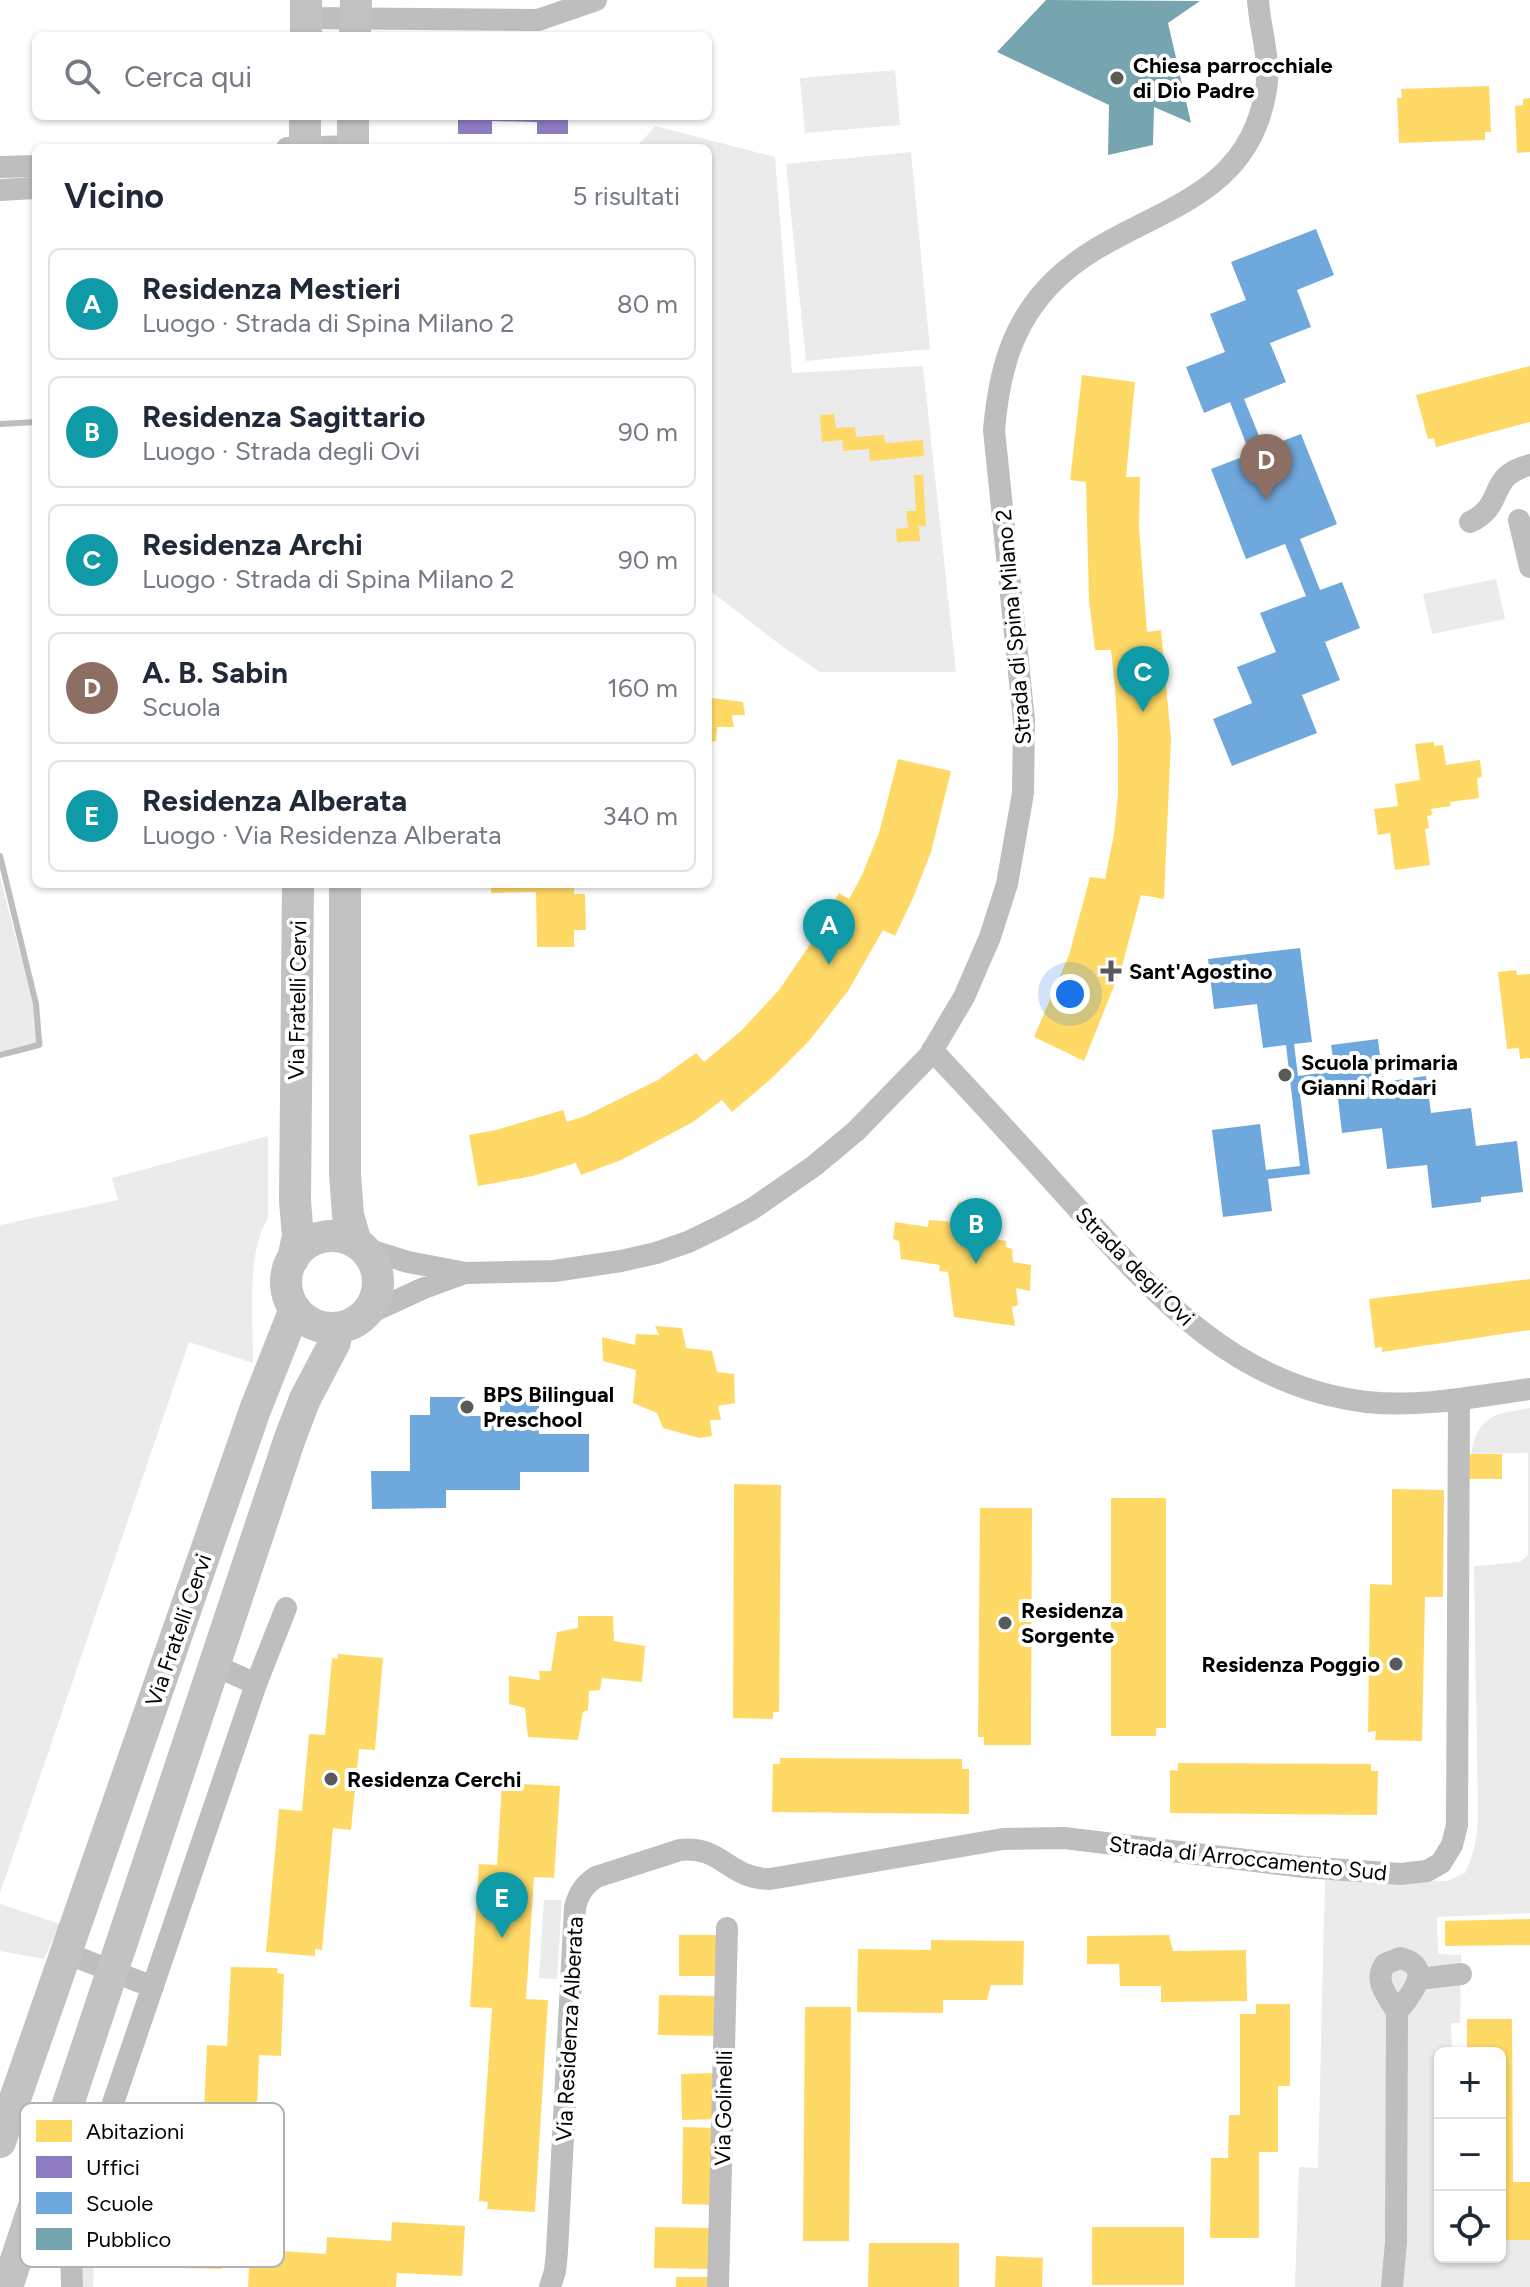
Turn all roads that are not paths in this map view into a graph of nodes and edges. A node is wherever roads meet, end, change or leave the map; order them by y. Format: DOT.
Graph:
graph roads {
  1 [pos="596,0"];
  2 [pos="1256,3"];
  3 [pos="306,18"];
  4 [pos="356,18"];
  5 [pos="305,120"];
  6 [pos="353,137"];
  7 [pos="305,144"];
  8 [pos="322,144"];
  9 [pos="32,166"];
  10 [pos="0,167"];
  11 [pos="32,188"];
  12 [pos="0,190"];
  13 [pos="1530,465"];
  14 [pos="1519,520"];
  15 [pos="1470,522"];
  16 [pos="1530,567"];
  17 [pos="298,888"];
  18 [pos="345,888"];
  19 [pos="932,1050"];
  20 [pos="360,1245"];
  21 [pos="293,1259"];
  22 [pos="466,1273"];
  23 [pos="295,1309"];
  24 [pos="350,1322"];
  25 [pos="1530,1389"];
  26 [pos="1459,1399"];
  27 [pos="286,1608"];
  28 [pos="214,1665"];
  29 [pos="256,1684"];
  30 [pos="691,1849"];
  31 [pos="727,1928"];
  32 [pos="66,1953"];
  33 [pos="112,1971"];
  34 [pos="1461,1974"];
  35 [pos="1419,1979"];
  36 [pos="153,1987"];
  37 [pos="1397,2012"];
  38 [pos="68,2103"];
  39 [pos="113,2103"];
  40 [pos="0,2142"];
  41 [pos="1396,2242"];
  42 [pos="20,2248"];
  43 [pos="71,2267"];
  44 [pos="7,2287"];
  45 [pos="72,2287"];
  46 [pos="550,2287"];
  47 [pos="718,2287"];
  48 [pos="1392,2287"];
  49 [pos="1410,2287"];
  1 -- 4 [label="street"];
  2 -- 19 [label="street, Strada di Spina Milano 2"];
  3 -- 4 [label="street"];
  5 -- 7 [label="street"];
  6 -- 8 [label="street"];
  9 -- 10 [label="street"];
  11 -- 12 [label="street"];
  13 -- 15 [label="street"];
  14 -- 16 [label="street"];
  17 -- 21 [label="street, Via Fratelli Cervi"];
  18 -- 20 [label="street"];
  19 -- 22 [label="street, Strada di Spina Milano 2"];
  19 -- 26 [label="street, Strada degli Ovi"];
  20 -- 21 [label="street"];
  20 -- 22 [label="street, Strada di Spina Milano 2"];
  20 -- 24 [label="street"];
  21 -- 23 [label="street"];
  22 -- 24 [label="street, Strada di Spina Milano 2"];
  23 -- 24 [label="street"];
  23 -- 32 [label="street, Via Fratelli Cervi"];
  24 -- 28 [label="street, Via Fratelli Cervi"];
  25 -- 26 [label="street, Strada degli Ovi"];
  26 -- 30 [label="street, Strada di Arroccamento Sud"];
  27 -- 29 [label="street"];
  28 -- 29 [label="street, Via Fratelli Cervi"];
  28 -- 33 [label="street, Via Fratelli Cervi"];
  29 -- 36 [label="street"];
  30 -- 46 [label="street, Via Residenza Alberata"];
  31 -- 47 [label="street, Via Golinelli"];
  32 -- 33 [label="street"];
  32 -- 40 [label="street, Via Fratelli Cervi"];
  33 -- 36 [label="street"];
  33 -- 38 [label="street, Via Fratelli Cervi"];
  34 -- 35 [label="street"];
  35 -- 37 [label="street"];
  35 -- 37 [label="street"];
  36 -- 39 [label="street"];
  37 -- 41 [label="street"];
  41 -- 48 [label="street"];
  41 -- 49 [label="street"];
  42 -- 44 [label="street, Via Fratelli Cervi"];
  43 -- 45 [label="street"];
}
